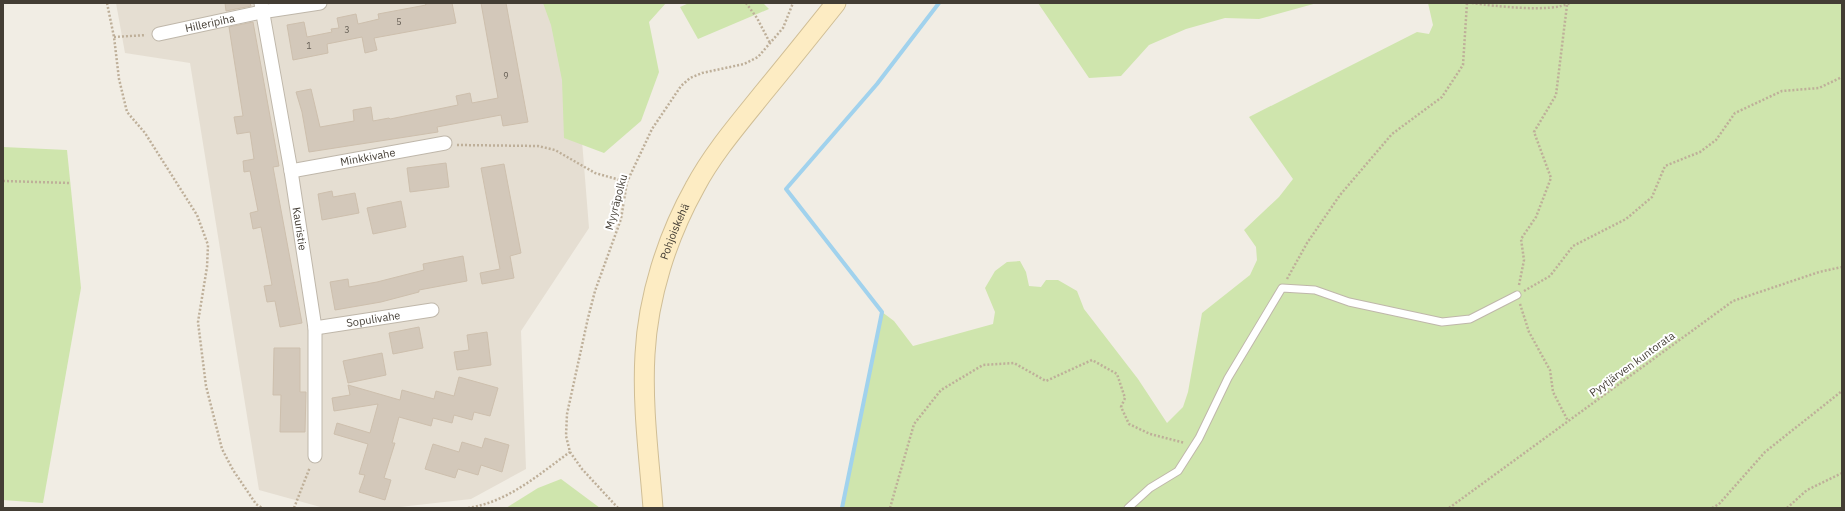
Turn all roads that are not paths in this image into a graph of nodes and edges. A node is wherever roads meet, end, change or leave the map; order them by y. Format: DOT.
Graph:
graph roads {
  1 [pos="320,3"];
  2 [pos="836,3"];
  3 [pos="261,8"];
  4 [pos="159,34"];
  5 [pos="445,143"];
  6 [pos="291,171"];
  7 [pos="1517,295"];
  8 [pos="432,310"];
  9 [pos="316,328"];
  10 [pos="315,456"];
  11 [pos="653,508"];
  12 [pos="1128,508"];
  1 -- 3 [label="street, Hilleripiha"];
  2 -- 11 [label="main road, Pohjoiskehä"];
  3 -- 4 [label="street, Hilleripiha"];
  3 -- 6 [label="street, Kauristie"];
  5 -- 6 [label="street, Minkkivahe"];
  6 -- 9 [label="street, Kauristie"];
  7 -- 12 [label="lane"];
  8 -- 9 [label="street, Sopulivahe"];
  9 -- 10 [label="street, Kauristie"];
}
